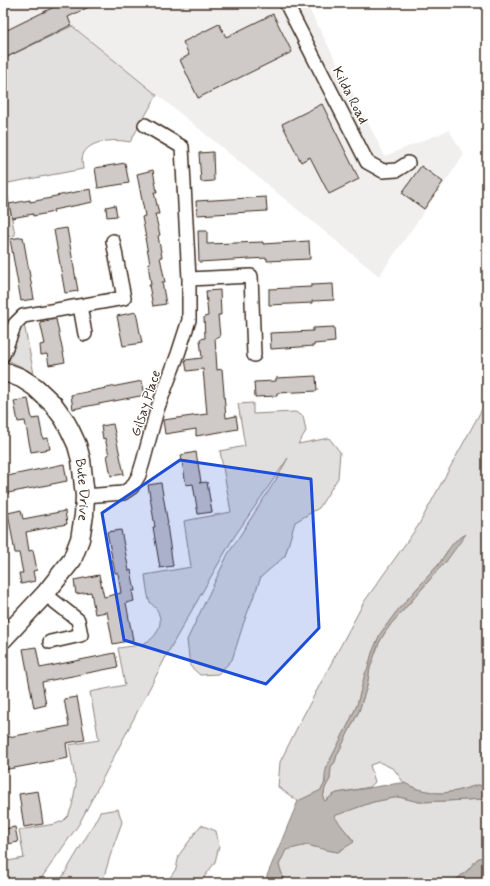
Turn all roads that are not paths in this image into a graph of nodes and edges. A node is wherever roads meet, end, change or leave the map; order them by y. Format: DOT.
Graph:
graph roads {
  1 [pos="286,3"];
  2 [pos="145,125"];
  3 [pos="408,163"];
  4 [pos="113,241"];
  5 [pos="189,279"];
  6 [pos="80,306"];
  7 [pos="85,334"];
  8 [pos="3,355"];
  9 [pos="254,355"];
  10 [pos="3,371"];
  11 [pos="85,496"];
  12 [pos="45,594"];
  13 [pos="6,630"];
  14 [pos="50,642"];
  1 -- 3 [label="street, Kilda Road"];
  2 -- 5 [label="street, Gilsay Place"];
  4 -- 6 [label="street"];
  5 -- 9 [label="street"];
  5 -- 11 [label="street, Gilsay Place"];
  6 -- 7 [label="street"];
  6 -- 8 [label="street"];
  10 -- 11 [label="street, Bute Drive"];
  11 -- 12 [label="street, Bute Drive"];
  12 -- 13 [label="street, Bute Drive"];
  12 -- 14 [label="street"];
}
